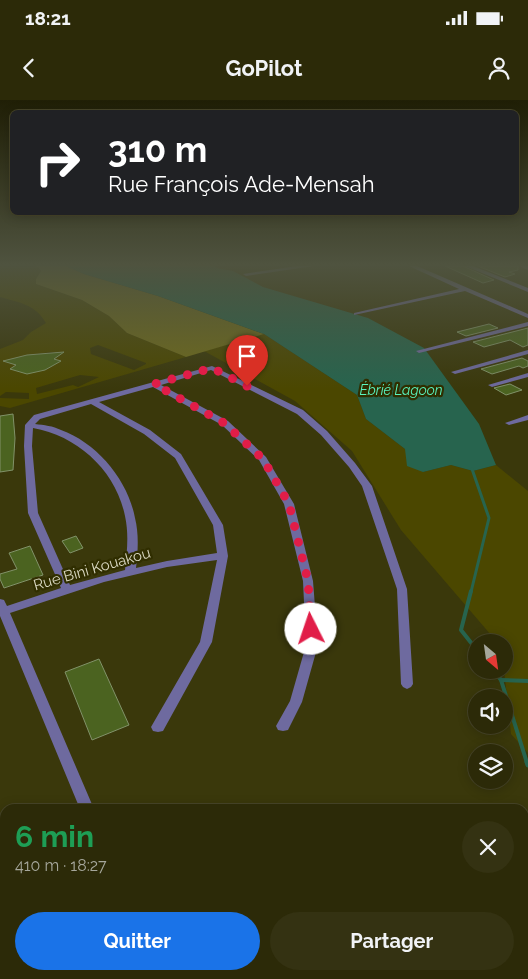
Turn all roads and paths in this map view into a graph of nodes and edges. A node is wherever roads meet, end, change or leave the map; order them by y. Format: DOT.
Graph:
graph roads {
  1 [pos="386,307"];
  2 [pos="509,307"];
  3 [pos="516,310"];
  4 [pos="528,310"];
  5 [pos="356,314"];
  6 [pos="528,316"];
  7 [pos="528,324"];
  8 [pos="419,351"];
  9 [pos="528,352"];
  10 [pos="455,372"];
  11 [pos="528,375"];
  12 [pos="154,384"];
  13 [pos="492,385"];
  14 [pos="91,401"];
  15 [pos="528,417"];
  16 [pos="509,422"];
  17 [pos="29,425"];
  18 [pos="223,556"];
  19 [pos="130,572"];
  20 [pos="68,590"];
  21 [pos="1,608"];
  22 [pos="407,684"];
  23 [pos="283,726"];
  24 [pos="158,727"];
  25 [pos="85,804"];
  1 -- 5 [label="street"];
  2 -- 3 [label="street"];
  3 -- 4 [label="street"];
  3 -- 6 [label="street"];
  7 -- 8 [label="street"];
  9 -- 10 [label="street"];
  11 -- 13 [label="street"];
  12 -- 14 [label="street"];
  12 -- 22 [label="street"];
  12 -- 23 [label="street"];
  14 -- 17 [label="street"];
  14 -- 18 [label="street"];
  15 -- 16 [label="street"];
  17 -- 19 [label="street"];
  17 -- 20 [label="street"];
  18 -- 19 [label="street, Rue Bini Kouakou"];
  18 -- 24 [label="street"];
  19 -- 20 [label="street, Rue Bini Kouakou"];
  20 -- 21 [label="street, Rue Bini Kouakou"];
  21 -- 25 [label="street"];
}
